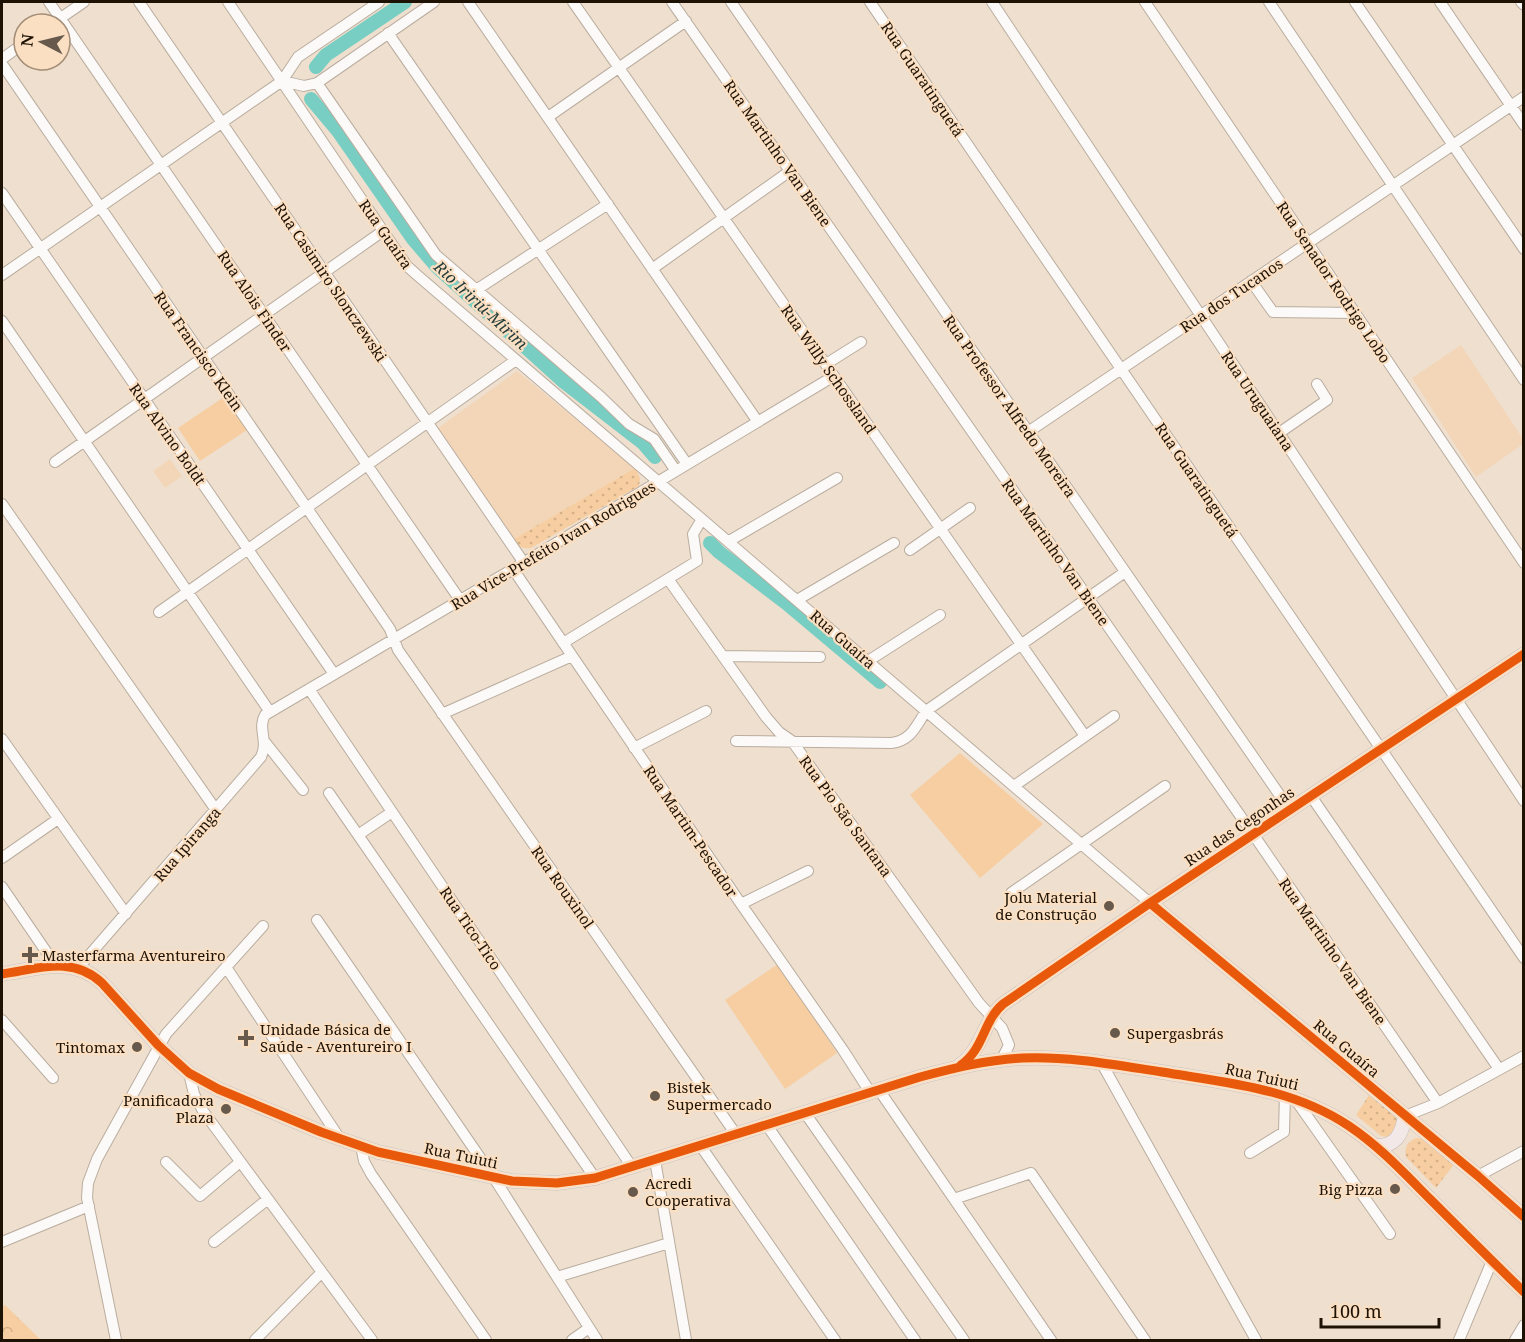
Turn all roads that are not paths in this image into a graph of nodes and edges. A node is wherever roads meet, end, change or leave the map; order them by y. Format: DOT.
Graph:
graph roads {
  1 [pos="84,2"];
  2 [pos="139,2"];
  3 [pos="230,2"];
  4 [pos="379,2"];
  5 [pos="434,2"];
  6 [pos="468,2"];
  7 [pos="573,2"];
  8 [pos="672,2"];
  9 [pos="731,2"];
  10 [pos="870,2"];
  11 [pos="992,2"];
  12 [pos="1145,2"];
  13 [pos="1269,2"];
  14 [pos="1355,2"];
  15 [pos="1440,2"];
  16 [pos="1521,2"];
  17 [pos="1524,5"];
  18 [pos="362,6"];
  19 [pos="69,12"];
  20 [pos="686,21"];
  21 [pos="388,33"];
  22 [pos="72,43"];
  23 [pos="2,64"];
  24 [pos="619,68"];
  25 [pos="282,81"];
  26 [pos="317,83"];
  27 [pos="1524,97"];
  28 [pos="1511,106"];
  29 [pos="548,117"];
  30 [pos="222,123"];
  31 [pos="1524,125"];
  32 [pos="1453,145"];
  33 [pos="161,165"];
  34 [pos="790,171"];
  35 [pos="1393,185"];
  36 [pos="2,193"];
  37 [pos="608,204"];
  38 [pos="100,207"];
  39 [pos="724,218"];
  40 [pos="383,231"];
  41 [pos="1308,243"];
  42 [pos="40,248"];
  43 [pos="538,249"];
  44 [pos="1524,249"];
  45 [pos="652,268"];
  46 [pos="324,273"];
  47 [pos="2,275"];
  48 [pos="1251,281"];
  49 [pos="476,290"];
  50 [pos="1355,313"];
  51 [pos="264,315"];
  52 [pos="1201,315"];
  53 [pos="2,321"];
  54 [pos="861,342"];
  55 [pos="204,357"];
  56 [pos="516,360"];
  57 [pos="826,364"];
  58 [pos="1121,369"];
  59 [pos="834,376"];
  60 [pos="1524,380"];
  61 [pos="1317,384"];
  62 [pos="144,399"];
  63 [pos="758,422"];
  64 [pos="428,423"];
  65 [pos="1028,432"];
  66 [pos="1279,433"];
  67 [pos="84,441"];
  68 [pos="55,462"];
  69 [pos="687,464"];
  70 [pos="367,465"];
  71 [pos="676,471"];
  72 [pos="837,478"];
  73 [pos="659,481"];
  74 [pos="2,504"];
  75 [pos="307,508"];
  76 [pos="970,508"];
  77 [pos="702,519"];
  78 [pos="941,529"];
  79 [pos="729,541"];
  80 [pos="894,543"];
  81 [pos="248,550"];
  82 [pos="910,550"];
  83 [pos="524,563"];
  84 [pos="1524,563"];
  85 [pos="513,569"];
  86 [pos="1125,572"];
  87 [pos="668,579"];
  88 [pos="188,592"];
  89 [pos="1088,598"];
  90 [pos="460,600"];
  91 [pos="797,600"];
  92 [pos="159,612"];
  93 [pos="940,615"];
  94 [pos="395,639"];
  95 [pos="563,643"];
  96 [pos="1021,644"];
  97 [pos="1524,654"];
  98 [pos="572,656"];
  99 [pos="723,656"];
  100 [pos="820,657"];
  101 [pos="868,661"];
  102 [pos="334,674"];
  103 [pos="309,689"];
  104 [pos="1456,699"];
  105 [pos="706,711"];
  106 [pos="926,711"];
  107 [pos="270,712"];
  108 [pos="442,714"];
  109 [pos="1114,716"];
  110 [pos="1085,736"];
  111 [pos="2,739"];
  112 [pos="736,741"];
  113 [pos="792,741"];
  114 [pos="265,742"];
  115 [pos="634,748"];
  116 [pos="1381,749"];
  117 [pos="1014,786"];
  118 [pos="1165,786"];
  119 [pos="303,790"];
  120 [pos="329,793"];
  121 [pos="1311,796"];
  122 [pos="1524,801"];
  123 [pos="216,810"];
  124 [pos="1290,810"];
  125 [pos="392,812"];
  126 [pos="58,819"];
  127 [pos="1253,834"];
  128 [pos="358,835"];
  129 [pos="1082,844"];
  130 [pos="2,858"];
  131 [pos="808,871"];
  132 [pos="2,887"];
  133 [pos="1011,893"];
  134 [pos="1150,903"];
  135 [pos="741,904"];
  136 [pos="126,914"];
  137 [pos="317,920"];
  138 [pos="263,926"];
  139 [pos="1524,958"];
  140 [pos="56,966"];
  141 [pos="226,967"];
  142 [pos="79,968"];
  143 [pos="2,974"];
  144 [pos="992,1016"];
  145 [pos="2,1020"];
  146 [pos="984,1035"];
  147 [pos="158,1045"];
  148 [pos="1524,1056"];
  149 [pos="1002,1059"];
  150 [pos="1101,1062"];
  151 [pos="958,1066"];
  152 [pos="1499,1069"];
  153 [pos="189,1074"];
  154 [pos="53,1078"];
  155 [pos="874,1091"];
  156 [pos="1290,1096"];
  157 [pos="1438,1103"];
  158 [pos="805,1113"];
  159 [pos="1405,1116"];
  160 [pos="766,1124"];
  161 [pos="1421,1129"];
  162 [pos="735,1133"];
  163 [pos="340,1140"];
  164 [pos="700,1145"];
  165 [pos="361,1146"];
  166 [pos="1375,1146"];
  167 [pos="1524,1151"];
  168 [pos="1250,1153"];
  169 [pos="655,1160"];
  170 [pos="166,1162"];
  171 [pos="240,1162"];
  172 [pos="1398,1166"];
  173 [pos="632,1167"];
  174 [pos="1478,1176"];
  175 [pos="494,1178"];
  176 [pos="596,1178"];
  177 [pos="268,1199"];
  178 [pos="954,1199"];
  179 [pos="89,1206"];
  180 [pos="1524,1217"];
  181 [pos="1390,1234"];
  182 [pos="2,1242"];
  183 [pos="214,1242"];
  184 [pos="669,1243"];
  185 [pos="1492,1260"];
  186 [pos="322,1272"];
  187 [pos="556,1277"];
  188 [pos="1524,1292"];
  189 [pos="1524,1325"];
  190 [pos="589,1328"];
  191 [pos="116,1341"];
  192 [pos="255,1341"];
  193 [pos="372,1341"];
  194 [pos="486,1341"];
  195 [pos="572,1341"];
  196 [pos="597,1341"];
  197 [pos="686,1341"];
  198 [pos="835,1341"];
  199 [pos="915,1341"];
  200 [pos="964,1341"];
  201 [pos="1051,1341"];
  202 [pos="1145,1341"];
  203 [pos="1256,1341"];
  204 [pos="1459,1341"];
  205 [pos="1515,1341"];
  1 -- 19 [label="street"];
  2 -- 30 [label="street, Rua Casimiro Slonczewski"];
  3 -- 25 [label="street, Rua Guaíra"];
  4 -- 18 [label="street"];
  5 -- 21 [label="street"];
  6 -- 29 [label="street"];
  7 -- 24 [label="street, Rua Willy Schossland"];
  8 -- 20 [label="street, Rua Martinho Van Biene"];
  9 -- 65 [label="street, Rua Professor Alfredo Moreira"];
  10 -- 58 [label="street, Rua Guaratinguetá"];
  11 -- 52 [label="street, Rua Uruguaiana"];
  12 -- 41 [label="street, Rua Senador Rodrigo Lobo"];
  13 -- 35 [label="street"];
  14 -- 32 [label="street"];
  15 -- 28 [label="street"];
  16 -- 17 [label="street"];
  18 -- 25 [label="street"];
  20 -- 24 [label="street"];
  20 -- 34 [label="street, Rua Martinho Van Biene"];
  21 -- 26 [label="street"];
  21 -- 43 [label="street"];
  22 -- 33 [label="street, Rua Alois Finder"];
  23 -- 38 [label="street, Rua Francisco Klein"];
  24 -- 29 [label="street"];
  24 -- 39 [label="street, Rua Willy Schossland"];
  25 -- 26 [label="street"];
  25 -- 30 [label="street"];
  25 -- 40 [label="street, Rua Guaíra"];
  26 -- 49 [label="street"];
  27 -- 28 [label="street, Rua dos Tucanos"];
  28 -- 31 [label="street"];
  28 -- 32 [label="street, Rua dos Tucanos"];
  29 -- 37 [label="street"];
  30 -- 33 [label="street"];
  30 -- 46 [label="street, Rua Casimiro Slonczewski"];
  32 -- 35 [label="street, Rua dos Tucanos"];
  32 -- 44 [label="street"];
  33 -- 38 [label="street"];
  33 -- 51 [label="street, Rua Alois Finder"];
  34 -- 39 [label="street"];
  34 -- 89 [label="street, Rua Martinho Van Biene"];
  35 -- 41 [label="street, Rua dos Tucanos"];
  35 -- 60 [label="street"];
  36 -- 42 [label="street, Rua Alvino Boldt"];
  37 -- 43 [label="street"];
  37 -- 45 [label="street"];
  38 -- 42 [label="street"];
  38 -- 55 [label="street, Rua Francisco Klein"];
  39 -- 45 [label="street"];
  39 -- 57 [label="street, Rua Willy Schossland"];
  40 -- 46 [label="street"];
  40 -- 56 [label="street, Rua Guaíra"];
  41 -- 48 [label="street, Rua dos Tucanos"];
  41 -- 50 [label="street, Rua Senador Rodrigo Lobo"];
  42 -- 47 [label="street"];
  42 -- 62 [label="street, Rua Alvino Boldt"];
  43 -- 49 [label="street"];
  43 -- 69 [label="street"];
  45 -- 63 [label="street"];
  46 -- 51 [label="street"];
  46 -- 64 [label="street, Rua Casimiro Slonczewski"];
  48 -- 50 [label="street"];
  48 -- 52 [label="street, Rua dos Tucanos"];
  49 -- 71 [label="street"];
  50 -- 84 [label="street, Rua Senador Rodrigo Lobo"];
  51 -- 55 [label="street"];
  51 -- 70 [label="street, Rua Alois Finder"];
  52 -- 58 [label="street, Rua dos Tucanos"];
  52 -- 66 [label="street, Rua Uruguaiana"];
  53 -- 67 [label="street"];
  54 -- 57 [label="street"];
  55 -- 62 [label="street"];
  55 -- 75 [label="street, Rua Francisco Klein"];
  56 -- 64 [label="street"];
  56 -- 73 [label="street, Rua Guaíra"];
  57 -- 59 [label="street, Rua Willy Schossland"];
  58 -- 65 [label="street, Rua dos Tucanos"];
  58 -- 116 [label="street, Rua Guaratinguetá"];
  59 -- 63 [label="street, Rua Vice-Prefeito Ivan Rodrigues"];
  59 -- 78 [label="street, Rua Willy Schossland"];
  61 -- 66 [label="street"];
  62 -- 67 [label="street"];
  62 -- 81 [label="street, Rua Alvino Boldt"];
  63 -- 69 [label="street, Rua Vice-Prefeito Ivan Rodrigues"];
  64 -- 70 [label="street"];
  64 -- 83 [label="street, Rua Casimiro Slonczewski"];
  65 -- 86 [label="street, Rua Professor Alfredo Moreira"];
  66 -- 104 [label="street, Rua Uruguaiana"];
  67 -- 68 [label="street"];
  67 -- 88 [label="street"];
  69 -- 71 [label="street, Rua Vice-Prefeito Ivan Rodrigues"];
  70 -- 75 [label="street"];
  70 -- 90 [label="street, Rua Alois Finder"];
  71 -- 73 [label="street, Rua Vice-Prefeito Ivan Rodrigues"];
  72 -- 79 [label="street"];
  73 -- 77 [label="street, Rua Guaíra"];
  73 -- 83 [label="street, Rua Vice-Prefeito Ivan Rodrigues"];
  74 -- 123 [label="street"];
  75 -- 81 [label="street"];
  75 -- 94 [label="street, Rua Francisco Klein"];
  76 -- 78 [label="street"];
  77 -- 79 [label="street, Rua Guaíra"];
  77 -- 87 [label="street"];
  78 -- 82 [label="street"];
  78 -- 96 [label="street, Rua Willy Schossland"];
  79 -- 91 [label="street, Rua Guaíra"];
  80 -- 91 [label="street"];
  81 -- 88 [label="street"];
  81 -- 102 [label="street, Rua Alvino Boldt"];
  83 -- 85 [label="street, Rua Vice-Prefeito Ivan Rodrigues"];
  85 -- 90 [label="street, Rua Vice-Prefeito Ivan Rodrigues"];
  85 -- 95 [label="street, Rua Martim-Pescador"];
  86 -- 89 [label="street"];
  86 -- 124 [label="street, Rua Professor Alfredo Moreira"];
  87 -- 95 [label="street"];
  87 -- 99 [label="street, Rua Pio São Santana"];
  88 -- 92 [label="street"];
  88 -- 107 [label="street"];
  89 -- 96 [label="street"];
  89 -- 127 [label="street, Rua Martinho Van Biene"];
  90 -- 94 [label="street, Rua Vice-Prefeito Ivan Rodrigues"];
  91 -- 101 [label="street, Rua Guaíra"];
  93 -- 101 [label="street"];
  94 -- 102 [label="street, Rua Vice-Prefeito Ivan Rodrigues"];
  94 -- 108 [label="street, Rua Rouxinol"];
  95 -- 98 [label="street, Rua Martim-Pescador"];
  96 -- 106 [label="street"];
  96 -- 110 [label="street, Rua Willy Schossland"];
  97 -- 104 [label="main road, Rua das Cegonhas"];
  98 -- 108 [label="street"];
  98 -- 115 [label="street, Rua Martim-Pescador"];
  99 -- 100 [label="street"];
  99 -- 113 [label="street, Rua Pio São Santana"];
  101 -- 106 [label="street, Rua Guaíra"];
  102 -- 103 [label="street, Rua Vice-Prefeito Ivan Rodrigues"];
  103 -- 107 [label="street, Rua Vice-Prefeito Ivan Rodrigues"];
  103 -- 125 [label="street, Rua Tico-Tico"];
  104 -- 116 [label="main road, Rua das Cegonhas"];
  104 -- 122 [label="street, Rua Uruguaiana"];
  105 -- 115 [label="street"];
  106 -- 113 [label="street"];
  106 -- 117 [label="street, Rua Guaíra"];
  107 -- 114 [label="street, Rua Ipiranga"];
  108 -- 162 [label="street, Rua Rouxinol"];
  109 -- 110 [label="street"];
  110 -- 117 [label="street"];
  111 -- 126 [label="street"];
  112 -- 113 [label="street"];
  113 -- 144 [label="street, Rua Pio São Santana"];
  114 -- 119 [label="street"];
  114 -- 123 [label="street, Rua Ipiranga"];
  115 -- 135 [label="street, Rua Martim-Pescador"];
  116 -- 121 [label="main road, Rua das Cegonhas"];
  116 -- 139 [label="street, Rua Guaratinguetá"];
  117 -- 129 [label="street, Rua Guaíra"];
  118 -- 129 [label="street"];
  120 -- 128 [label="street"];
  121 -- 124 [label="main road, Rua das Cegonhas"];
  121 -- 152 [label="street"];
  123 -- 136 [label="street, Rua Ipiranga"];
  124 -- 127 [label="main road, Rua das Cegonhas"];
  125 -- 128 [label="street"];
  125 -- 173 [label="street, Rua Tico-Tico"];
  126 -- 130 [label="street"];
  126 -- 136 [label="street"];
  127 -- 134 [label="main road, Rua das Cegonhas"];
  127 -- 157 [label="street, Rua Martinho Van Biene"];
  128 -- 176 [label="street"];
  129 -- 133 [label="street"];
  129 -- 134 [label="street, Rua Guaíra"];
  131 -- 135 [label="street"];
  132 -- 140 [label="street"];
  134 -- 144 [label="main road, Rua das Cegonhas"];
  134 -- 159 [label="main road, Rua Guaíra"];
  135 -- 155 [label="street, Rua Martim-Pescador"];
  136 -- 142 [label="street, Rua Ipiranga"];
  137 -- 175 [label="street"];
  138 -- 141 [label="street"];
  140 -- 142 [label="main road, Rua Tuiuti"];
  140 -- 143 [label="main road, Rua Tuiuti"];
  141 -- 147 [label="street"];
  141 -- 163 [label="street"];
  142 -- 147 [label="main road, Rua Tuiuti"];
  144 -- 146 [label="main road, Rua das Cegonhas"];
  144 -- 149 [label="street, Rua Pio São Santana"];
  145 -- 154 [label="street"];
  146 -- 149 [label="main road"];
  146 -- 151 [label="main road, Rua Tuiuti"];
  147 -- 153 [label="main road, Rua Tuiuti"];
  147 -- 179 [label="street"];
  148 -- 152 [label="street"];
  149 -- 150 [label="main road, Rua Tuiuti"];
  149 -- 151 [label="main road, Rua Tuiuti"];
  150 -- 156 [label="main road, Rua Tuiuti"];
  150 -- 203 [label="street"];
  151 -- 155 [label="main road, Rua Tuiuti"];
  152 -- 157 [label="street"];
  153 -- 163 [label="main road, Rua Tuiuti"];
  153 -- 171 [label="street"];
  155 -- 158 [label="main road, Rua Tuiuti"];
  155 -- 178 [label="street, Rua Martim-Pescador"];
  156 -- 166 [label="main road, Rua Tuiuti"];
  156 -- 168 [label="street"];
  156 -- 181 [label="street"];
  157 -- 159 [label="street"];
  157 -- 161 [label="street"];
  158 -- 160 [label="main road, Rua Tuiuti"];
  158 -- 200 [label="street"];
  159 -- 161 [label="main road, Rua Guaíra"];
  159 -- 166 [label="main road"];
  160 -- 162 [label="main road, Rua Tuiuti"];
  160 -- 199 [label="street"];
  161 -- 172 [label="main road"];
  161 -- 174 [label="main road, Rua Guaíra"];
  162 -- 164 [label="main road, Rua Tuiuti"];
  163 -- 165 [label="main road, Rua Tuiuti"];
  164 -- 169 [label="main road, Rua Tuiuti"];
  164 -- 198 [label="street"];
  165 -- 175 [label="main road, Rua Tuiuti"];
  165 -- 194 [label="street"];
  166 -- 172 [label="main road, Rua Tuiuti"];
  167 -- 174 [label="street"];
  169 -- 173 [label="main road, Rua Tuiuti"];
  169 -- 184 [label="street"];
  170 -- 171 [label="street"];
  171 -- 177 [label="street"];
  172 -- 185 [label="main road, Rua Tuiuti"];
  173 -- 176 [label="main road, Rua Tuiuti"];
  174 -- 180 [label="main road, Rua Guaíra"];
  175 -- 176 [label="main road, Rua Tuiuti"];
  175 -- 187 [label="street"];
  177 -- 183 [label="street"];
  177 -- 186 [label="street"];
  178 -- 201 [label="street, Rua Martim-Pescador"];
  178 -- 202 [label="street"];
  179 -- 182 [label="street"];
  179 -- 191 [label="street"];
  184 -- 187 [label="street"];
  184 -- 197 [label="street"];
  185 -- 188 [label="main road, Rua Tuiuti"];
  185 -- 204 [label="street"];
  186 -- 192 [label="street"];
  186 -- 193 [label="street"];
  187 -- 190 [label="street"];
  189 -- 205 [label="street"];
  190 -- 195 [label="street"];
  190 -- 196 [label="street"];
}
